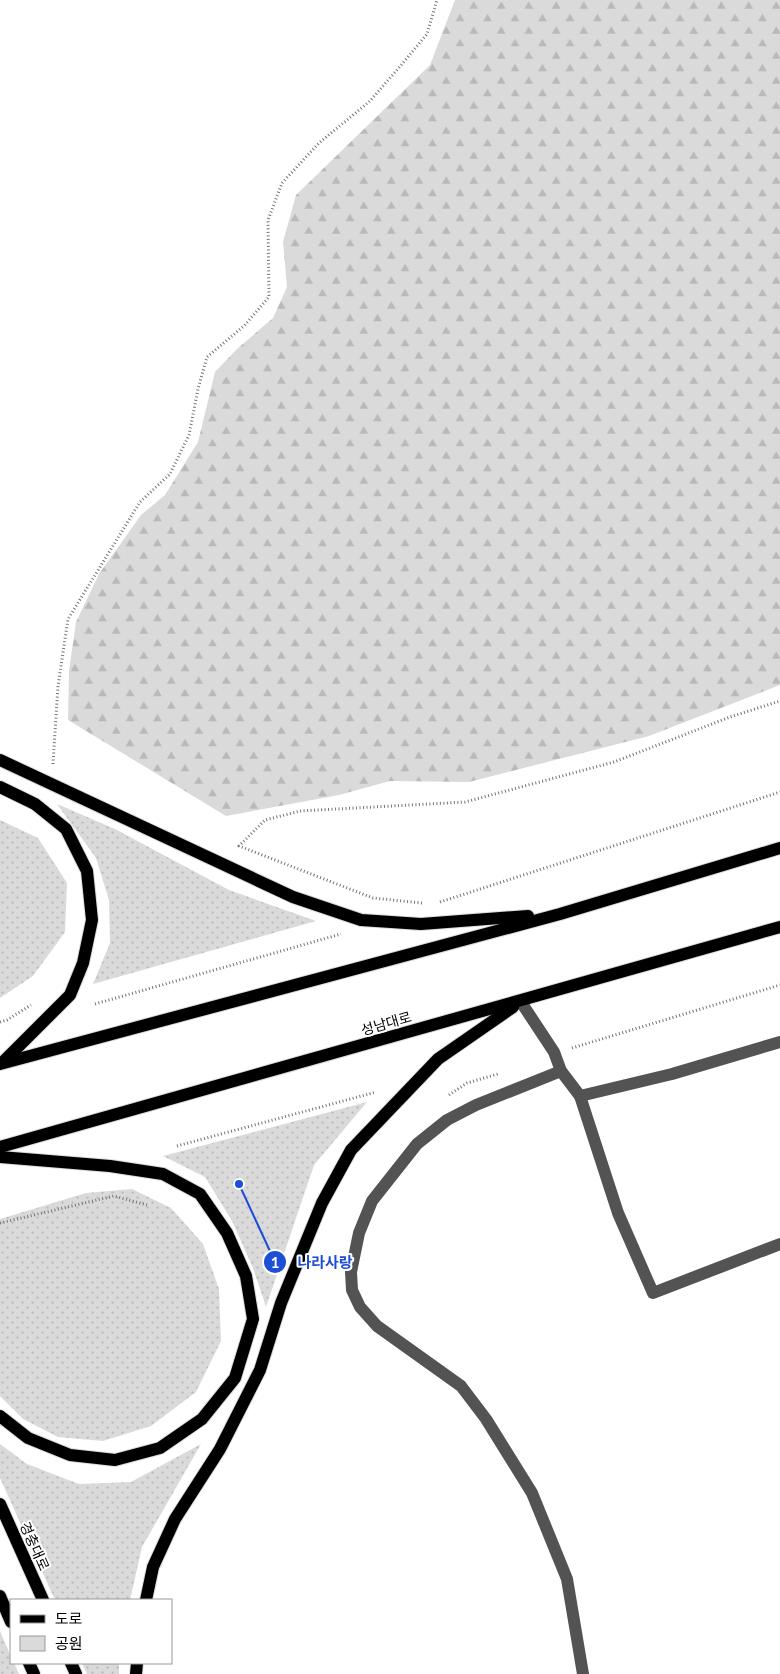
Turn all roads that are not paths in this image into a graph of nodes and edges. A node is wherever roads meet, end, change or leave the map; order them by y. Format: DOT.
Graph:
graph roads {
  1 [pos="0,760"];
  2 [pos="0,787"];
  3 [pos="780,848"];
  4 [pos="560,914"];
  5 [pos="780,927"];
  6 [pos="521,1002"];
  7 [pos="780,1042"];
  8 [pos="1,1064"];
  9 [pos="561,1071"];
  10 [pos="580,1096"];
  11 [pos="0,1147"];
  12 [pos="0,1157"];
  13 [pos="780,1244"];
  14 [pos="0,1416"];
  15 [pos="0,1504"];
  16 [pos="0,1596"];
  17 [pos="43,1599"];
  18 [pos="146,1599"];
  19 [pos="10,1620"];
  20 [pos="583,1674"];
  1 -- 4 [label="main road"];
  2 -- 8 [label="main road"];
  3 -- 4 [label="main road"];
  4 -- 8 [label="main road"];
  5 -- 6 [label="main road, 성남대로"];
  6 -- 9 [label="lane"];
  6 -- 11 [label="main road, 성남대로"];
  6 -- 18 [label="main road"];
  7 -- 10 [label="lane"];
  9 -- 10 [label="lane"];
  9 -- 20 [label="lane"];
  10 -- 13 [label="lane"];
  12 -- 14 [label="main road"];
  15 -- 17 [label="main road, 경충대로"];
  16 -- 19 [label="main road"];
}
